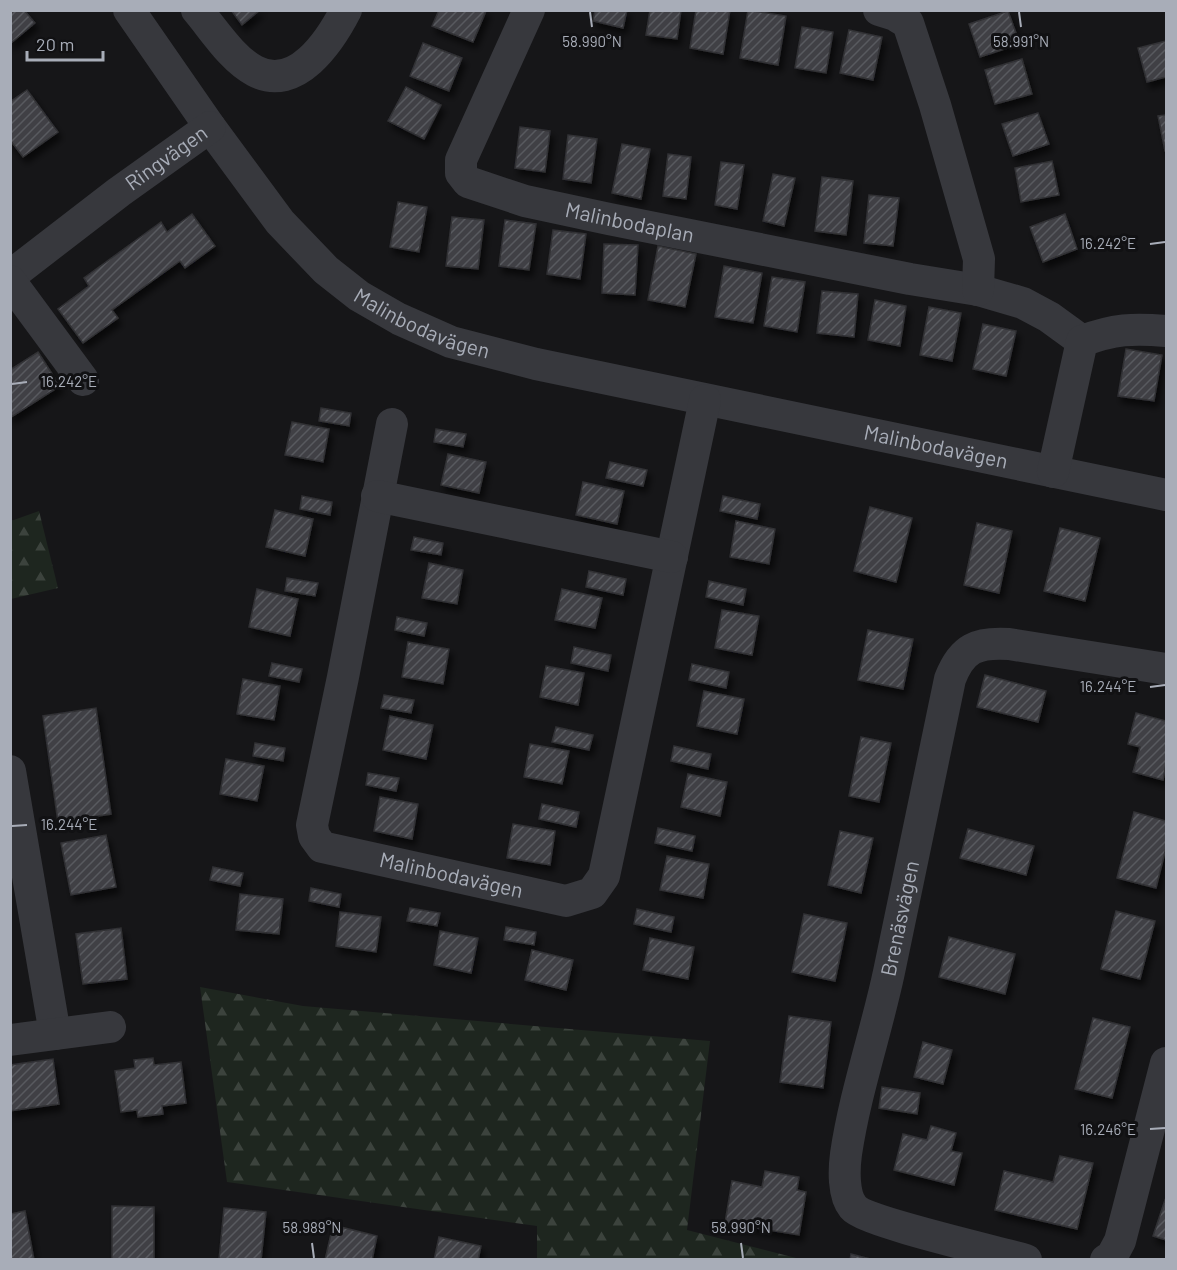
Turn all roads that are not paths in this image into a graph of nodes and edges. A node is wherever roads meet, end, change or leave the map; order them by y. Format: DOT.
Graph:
graph roads {
  1 [pos="129,10"];
  2 [pos="197,10"];
  3 [pos="345,10"];
  4 [pos="529,10"];
  5 [pos="879,10"];
  6 [pos="210,127"];
  7 [pos="10,276"];
  8 [pos="10,281"];
  9 [pos="978,290"];
  10 [pos="1167,331"];
  11 [pos="1082,341"];
  12 [pos="83,380"];
  13 [pos="705,400"];
  14 [pos="392,424"];
  15 [pos="1053,472"];
  16 [pos="1167,495"];
  17 [pos="377,496"];
  18 [pos="672,557"];
  19 [pos="1167,669"];
  20 [pos="10,771"];
  21 [pos="110,1027"];
  22 [pos="55,1034"];
  23 [pos="10,1040"];
  24 [pos="1167,1063"];
  25 [pos="1026,1260"];
  26 [pos="1106,1260"];
  1 -- 6 [label="street, Ringvägen"];
  2 -- 3 [label="street"];
  4 -- 9 [label="street, Malinbodaplan"];
  5 -- 9 [label="street"];
  6 -- 7 [label="street, Ringvägen"];
  6 -- 13 [label="street, Malinbodavägen"];
  8 -- 12 [label="street"];
  9 -- 11 [label="street, Malinbodaplan"];
  10 -- 11 [label="street"];
  11 -- 15 [label="street"];
  13 -- 15 [label="street, Malinbodavägen"];
  13 -- 18 [label="street, Malinbodavägen"];
  14 -- 17 [label="street, Malinbodavägen"];
  15 -- 16 [label="street, Malinbodavägen"];
  17 -- 18 [label="street"];
  17 -- 18 [label="street, Malinbodavägen"];
  19 -- 25 [label="street, Brenäsvägen"];
  20 -- 22 [label="street"];
  21 -- 22 [label="street"];
  22 -- 23 [label="street"];
  24 -- 26 [label="street"];
}
